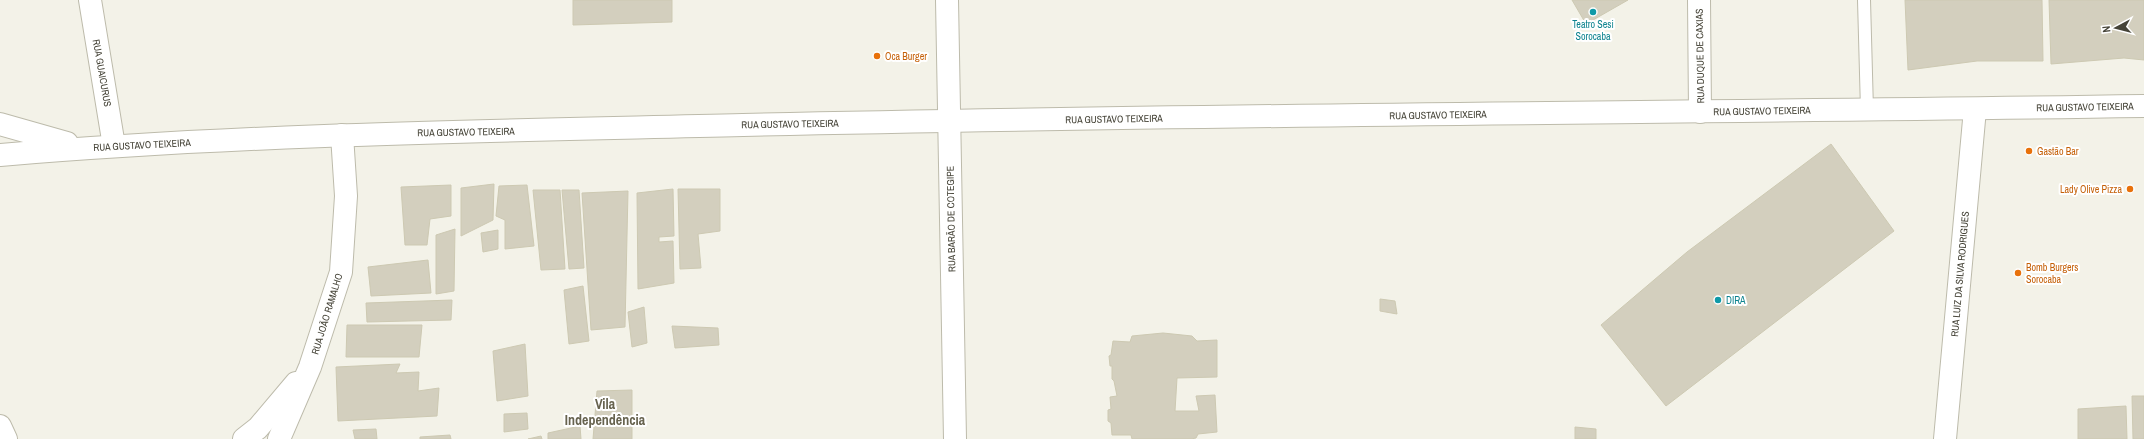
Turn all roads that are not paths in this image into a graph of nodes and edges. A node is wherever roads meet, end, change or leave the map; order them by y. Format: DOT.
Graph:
graph roads {
  1 [pos="90,0"];
  2 [pos="947,0"];
  3 [pos="1699,0"];
  4 [pos="1864,0"];
  5 [pos="2144,106"];
  6 [pos="1975,109"];
  7 [pos="1866,110"];
  8 [pos="1700,112"];
  9 [pos="949,121"];
  10 [pos="0,124"];
  11 [pos="342,135"];
  12 [pos="114,146"];
  13 [pos="84,148"];
  14 [pos="0,154"];
  15 [pos="310,367"];
  16 [pos="0,426"];
  17 [pos="6,439"];
  18 [pos="244,439"];
  19 [pos="279,439"];
  20 [pos="955,439"];
  21 [pos="1945,439"];
  1 -- 12 [label="street, RUA GUAICURUS"];
  2 -- 9 [label="street, RUA BARÃO DE COTEGIPE"];
  3 -- 8 [label="street, RUA DUQUE DE CAXIAS"];
  4 -- 7 [label="lane"];
  5 -- 6 [label="street, RUA GUSTAVO TEIXEIRA"];
  6 -- 7 [label="street, RUA GUSTAVO TEIXEIRA"];
  6 -- 21 [label="street, RUA LUIZ DA SILVA RODRIGUES"];
  7 -- 8 [label="street, RUA GUSTAVO TEIXEIRA"];
  8 -- 9 [label="street, RUA GUSTAVO TEIXEIRA"];
  9 -- 11 [label="street, RUA GUSTAVO TEIXEIRA"];
  9 -- 20 [label="street, RUA BARÃO DE COTEGIPE"];
  10 -- 13 [label="street, RUA GUSTAVO TEIXEIRA"];
  11 -- 12 [label="street, RUA GUSTAVO TEIXEIRA"];
  11 -- 15 [label="street, RUA JOÃO RAMALHO"];
  12 -- 13 [label="street, RUA GUSTAVO TEIXEIRA"];
  13 -- 14 [label="street, RUA GUSTAVO TEIXEIRA"];
  15 -- 18 [label="street"];
  15 -- 19 [label="street, RUA JOÃO RAMALHO"];
  16 -- 17 [label="street"];
}
